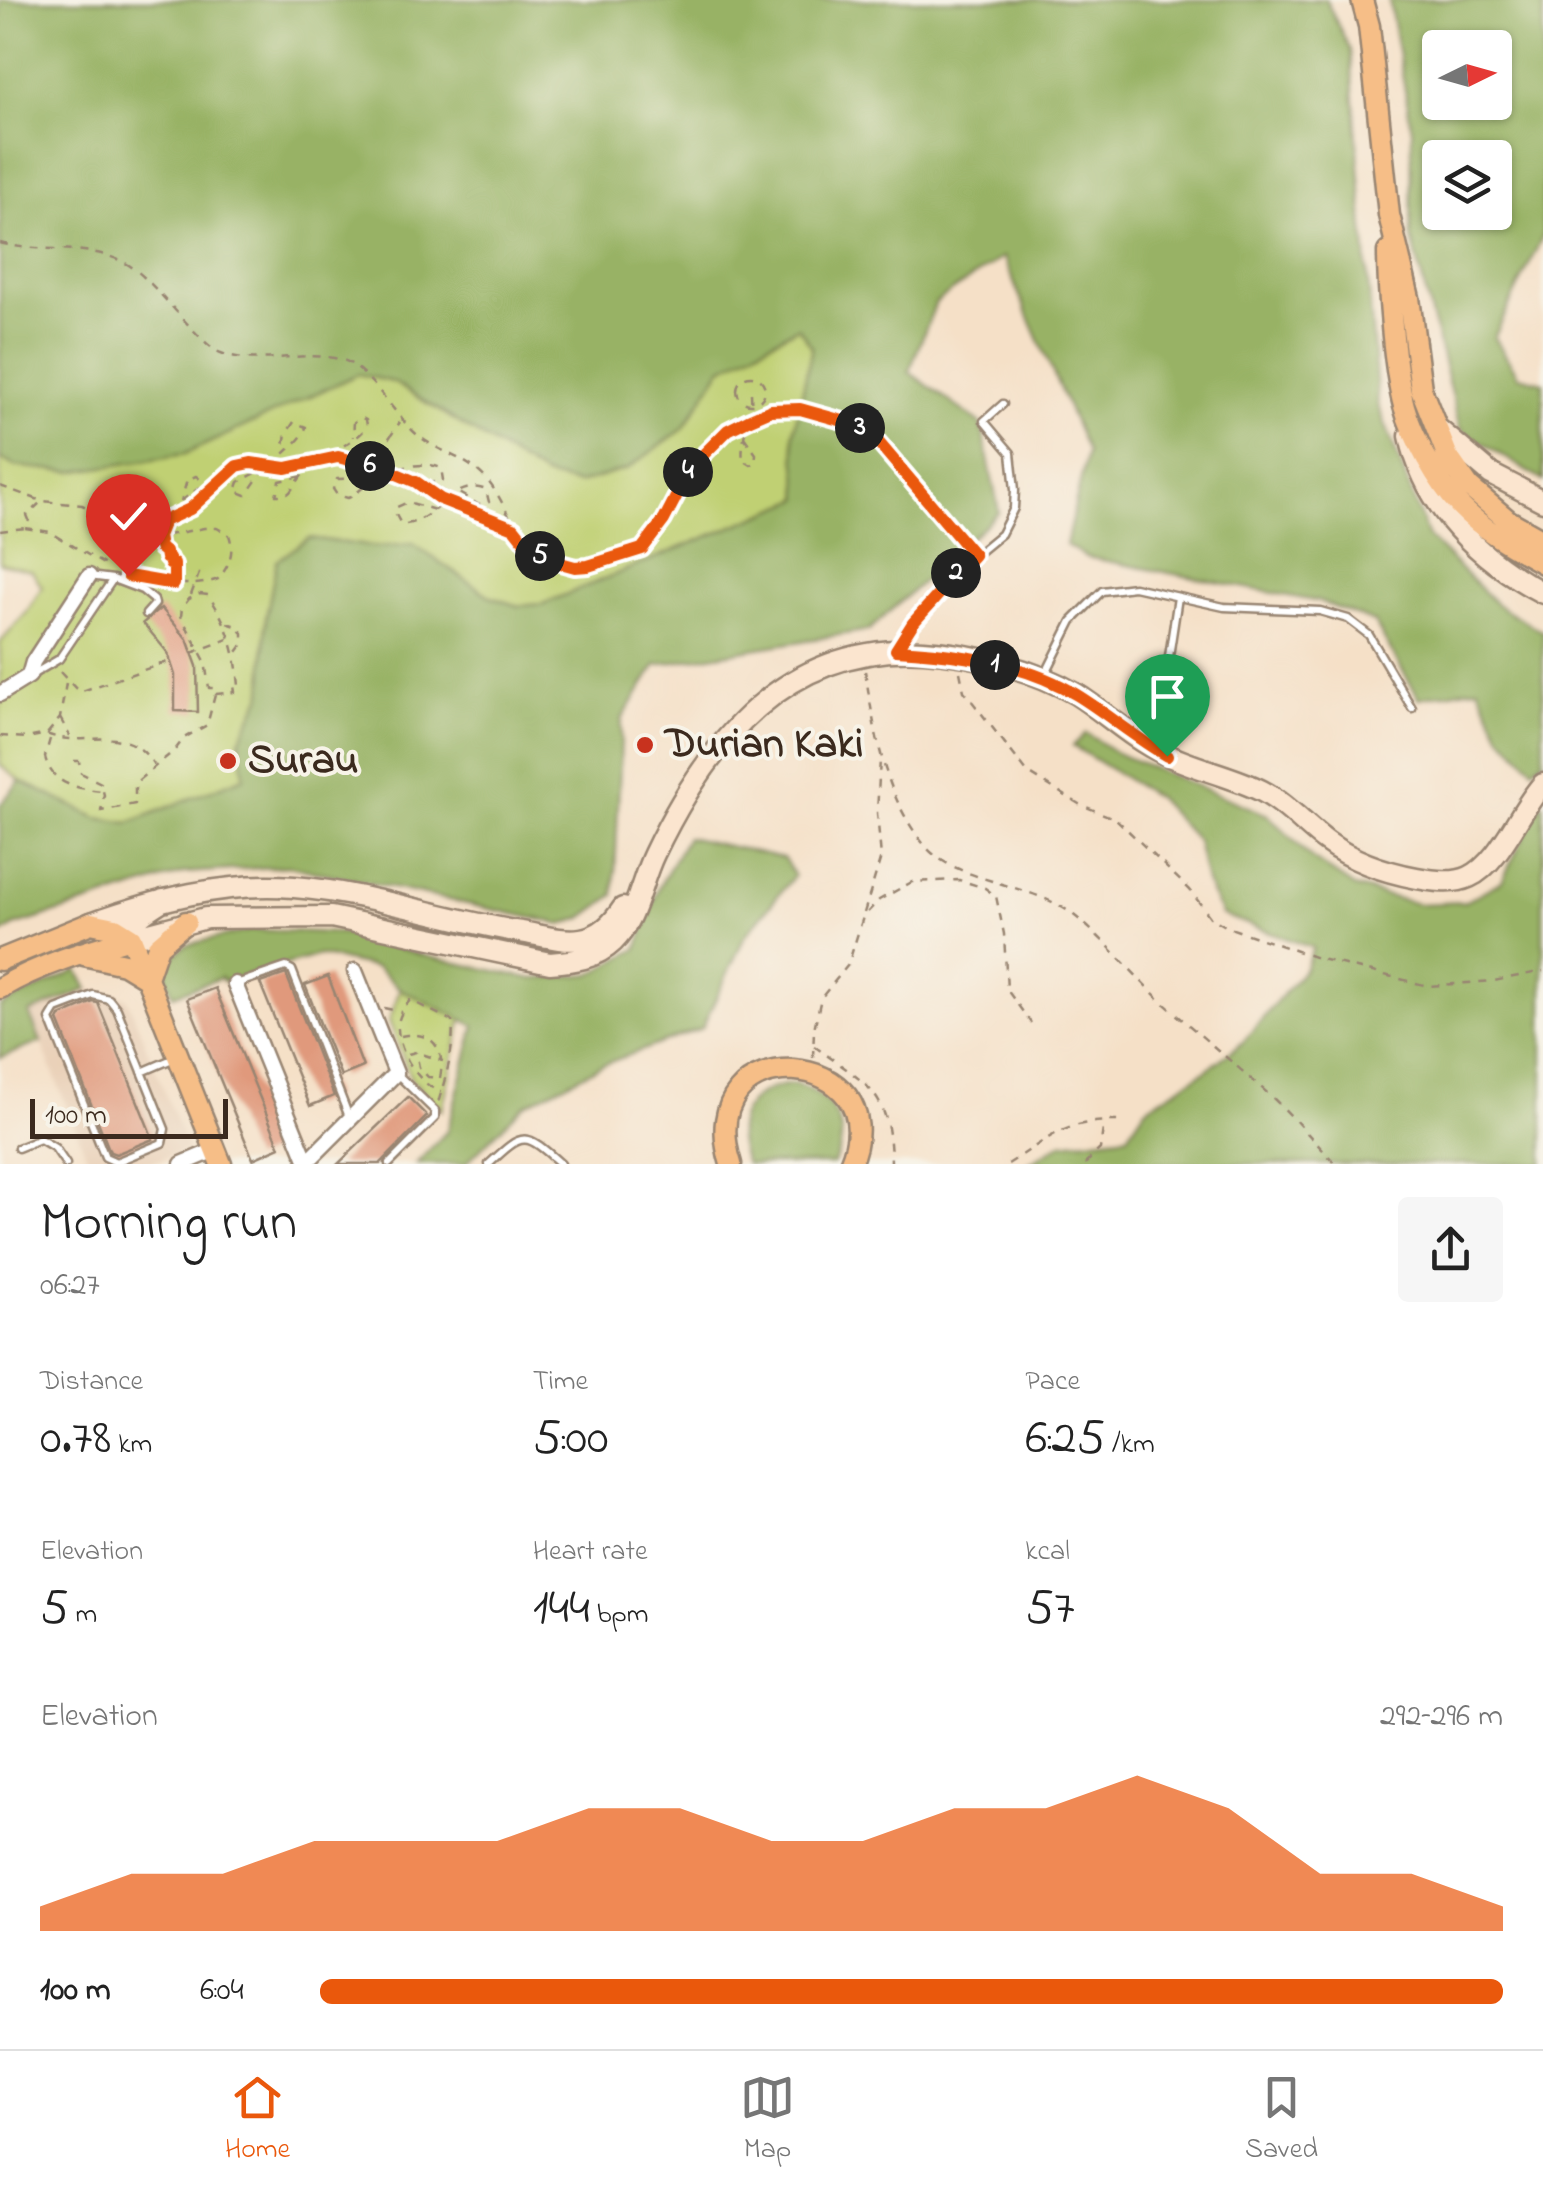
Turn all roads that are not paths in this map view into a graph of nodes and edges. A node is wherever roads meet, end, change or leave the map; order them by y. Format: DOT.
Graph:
graph roads {
  1 [pos="1362,0"];
  2 [pos="1389,215"];
  3 [pos="1003,404"];
  4 [pos="1404,407"];
  5 [pos="1436,426"];
  6 [pos="1543,501"];
  7 [pos="1535,536"];
  8 [pos="1543,563"];
  9 [pos="114,574"];
  10 [pos="89,576"];
  11 [pos="1543,593"];
  12 [pos="1178,598"];
  13 [pos="146,614"];
  14 [pos="896,650"];
  15 [pos="28,676"];
  16 [pos="1044,678"];
  17 [pos="0,694"];
  18 [pos="1163,696"];
  19 [pos="1412,708"];
  20 [pos="1543,784"];
  21 [pos="637,892"];
  22 [pos="163,900"];
  23 [pos="186,922"];
  24 [pos="91,924"];
  25 [pos="131,938"];
  26 [pos="78,954"];
  27 [pos="0,960"];
  28 [pos="355,971"];
  29 [pos="147,978"];
  30 [pos="235,984"];
  31 [pos="0,988"];
  32 [pos="178,1057"];
  33 [pos="142,1072"];
  34 [pos="396,1073"];
  35 [pos="350,1118"];
  36 [pos="18,1148"];
  37 [pos="218,1157"];
  38 [pos="306,1163"];
  39 [pos="66,1164"];
  40 [pos="182,1164"];
  41 [pos="389,1164"];
  42 [pos="489,1164"];
  43 [pos="561,1164"];
  44 [pos="730,1164"];
  45 [pos="850,1164"];
  1 -- 2 [label="main road"];
  2 -- 4 [label="main road"];
  2 -- 5 [label="main road"];
  3 -- 14 [label="lane"];
  4 -- 8 [label="main road"];
  4 -- 11 [label="main road"];
  5 -- 6 [label="main road"];
  5 -- 7 [label="main road"];
  9 -- 10 [label="lane"];
  9 -- 13 [label="lane"];
  9 -- 15 [label="lane"];
  10 -- 15 [label="street"];
  12 -- 16 [label="lane"];
  12 -- 18 [label="lane"];
  12 -- 19 [label="lane"];
  14 -- 16 [label="main road"];
  14 -- 21 [label="main road"];
  15 -- 17 [label="street"];
  16 -- 20 [label="main road"];
  21 -- 22 [label="main road"];
  21 -- 23 [label="main road"];
  22 -- 24 [label="main road"];
  22 -- 25 [label="main road"];
  23 -- 25 [label="main road"];
  23 -- 29 [label="main road"];
  24 -- 25 [label="main road"];
  24 -- 27 [label="main road"];
  25 -- 26 [label="main road"];
  25 -- 29 [label="main road"];
  26 -- 29 [label="main road"];
  26 -- 31 [label="main road"];
  28 -- 34 [label="street"];
  29 -- 32 [label="main road"];
  30 -- 35 [label="lane"];
  30 -- 38 [label="street"];
  32 -- 33 [label="lane"];
  32 -- 37 [label="main road"];
  33 -- 33 [label="lane"];
  34 -- 35 [label="street"];
  34 -- 41 [label="lane"];
  35 -- 38 [label="street"];
  36 -- 39 [label="lane"];
  37 -- 40 [label="street"];
  42 -- 43 [label="lane"];
  44 -- 45 [label="main road"];
}
